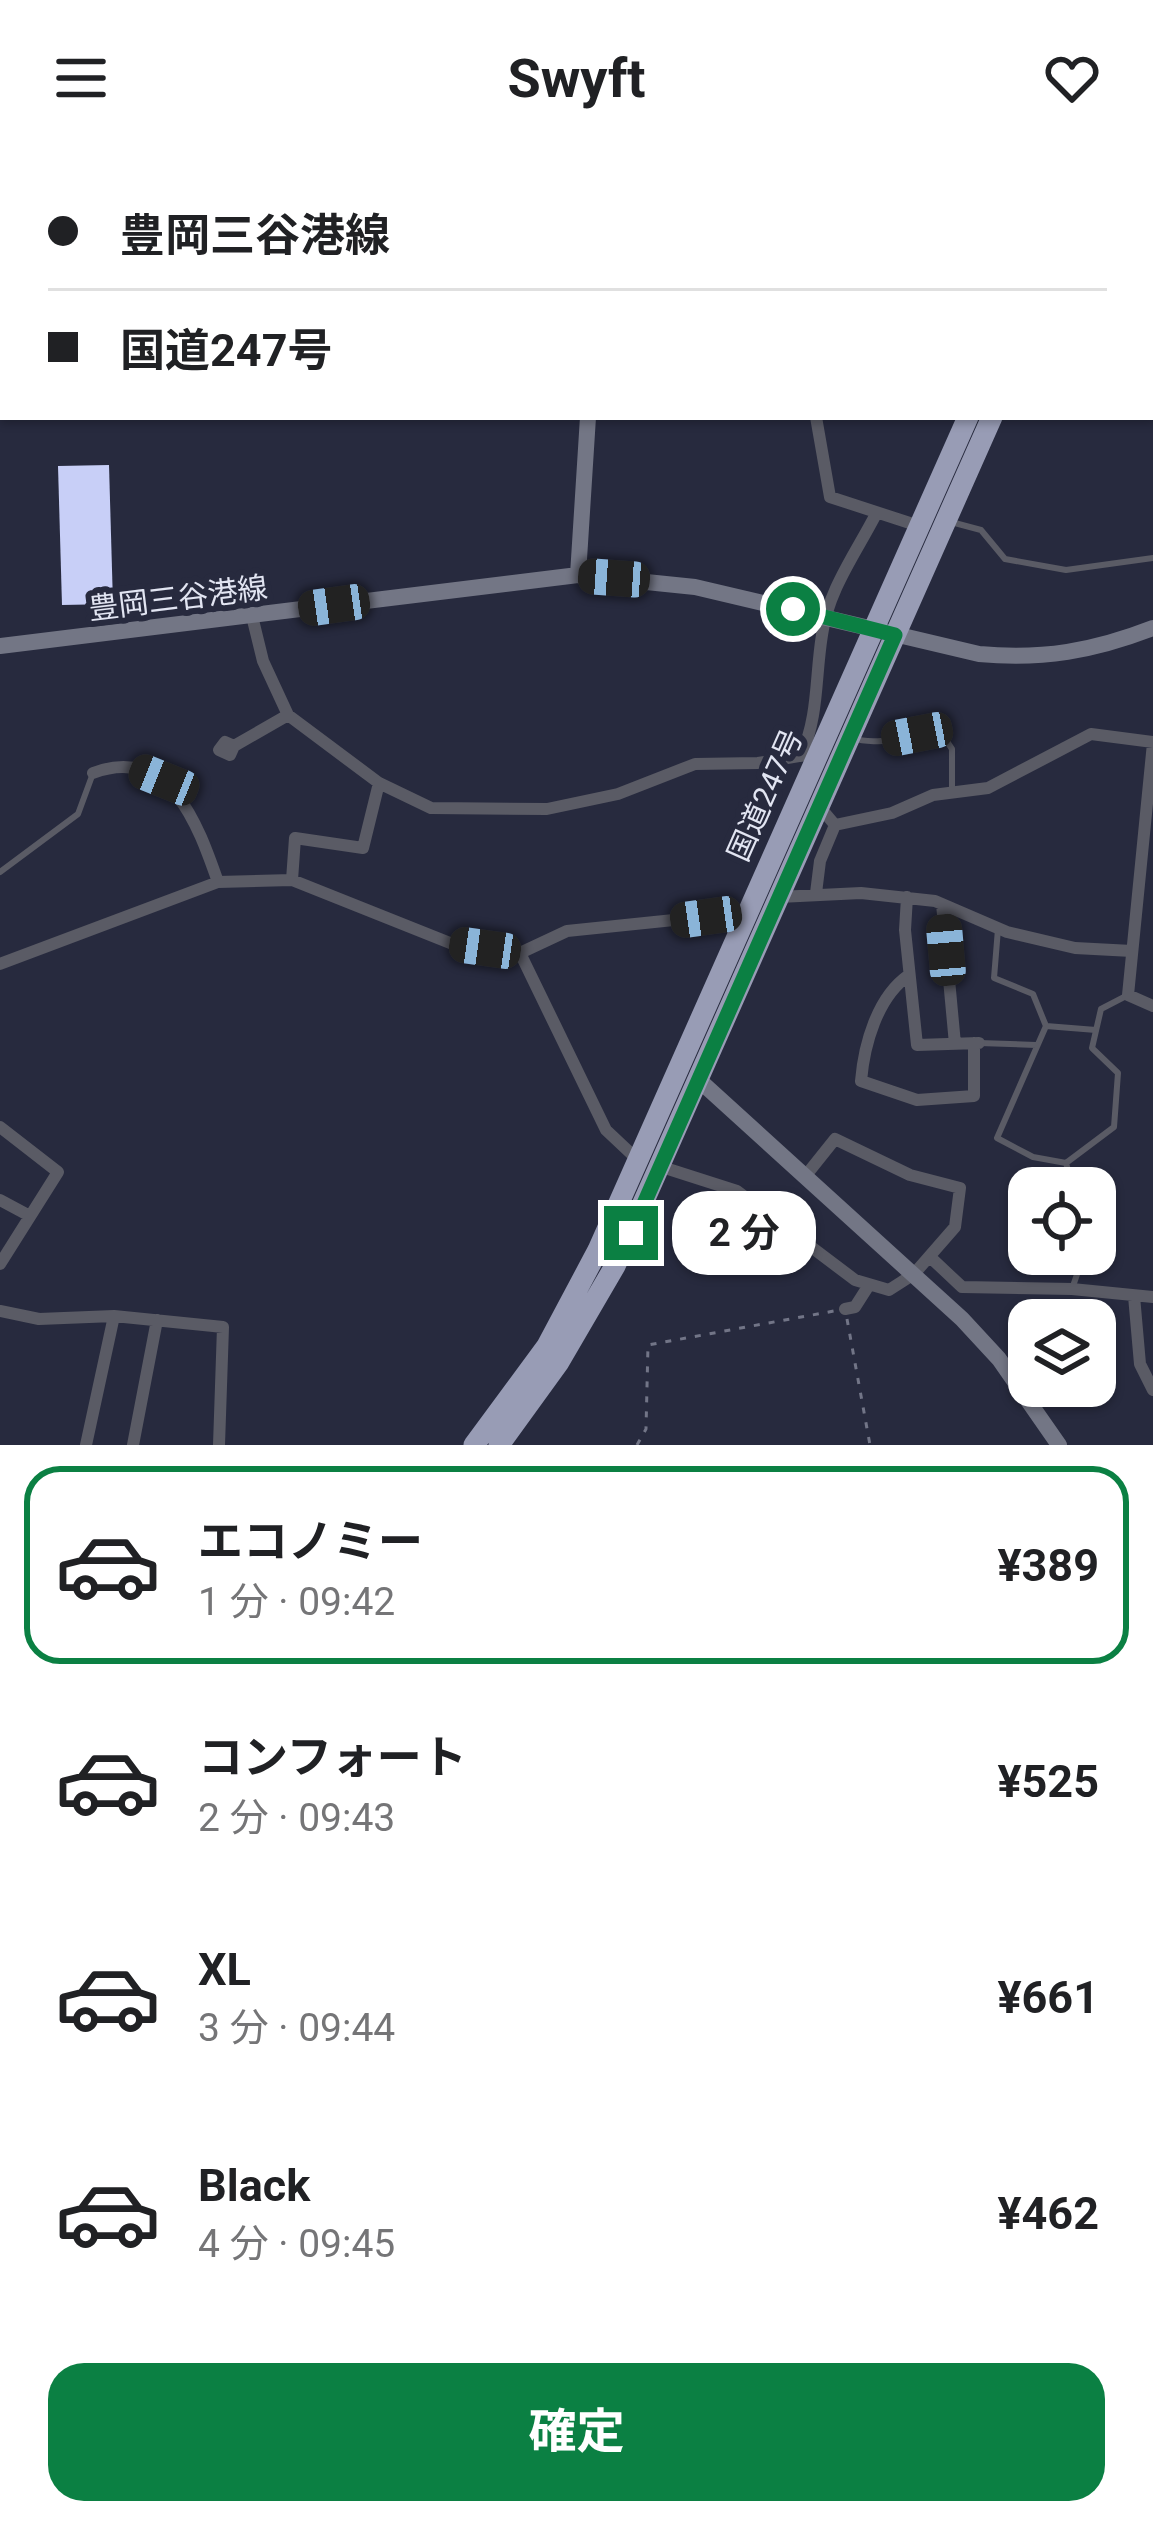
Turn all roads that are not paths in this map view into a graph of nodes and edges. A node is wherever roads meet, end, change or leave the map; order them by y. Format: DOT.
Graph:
graph roads {
  1 [pos="588,420"];
  2 [pos="816,420"];
  3 [pos="967,420"];
  4 [pos="991,420"];
  5 [pos="876,514"];
  6 [pos="945,521"];
  7 [pos="920,526"];
  8 [pos="1153,558"];
  9 [pos="578,575"];
  10 [pos="252,616"];
  11 [pos="826,616"];
  12 [pos="1153,628"];
  13 [pos="872,629"];
  14 [pos="895,635"];
  15 [pos="0,646"];
  16 [pos="288,715"];
  17 [pos="850,736"];
  18 [pos="1153,742"];
  19 [pos="234,746"];
  20 [pos="809,755"];
  21 [pos="92,772"];
  22 [pos="379,783"];
  23 [pos="951,794"];
  24 [pos="818,805"];
  25 [pos="835,825"];
  26 [pos="0,872"];
  27 [pos="292,880"];
  28 [pos="218,882"];
  29 [pos="1146,888"];
  30 [pos="816,893"];
  31 [pos="779,897"];
  32 [pos="907,897"];
  33 [pos="942,904"];
  34 [pos="742,920"];
  35 [pos="998,929"];
  36 [pos="1132,951"];
  37 [pos="520,953"];
  38 [pos="0,964"];
  39 [pos="909,975"];
  40 [pos="1128,995"];
  41 [pos="1153,1006"];
  42 [pos="1046,1026"];
  43 [pos="1096,1030"];
  44 [pos="977,1043"];
  45 [pos="955,1044"];
  46 [pos="1037,1046"];
  47 [pos="700,1081"];
  48 [pos="0,1127"];
  49 [pos="1066,1163"];
  50 [pos="651,1164"];
  51 [pos="1067,1167"];
  52 [pos="807,1174"];
  53 [pos="0,1200"];
  54 [pos="28,1215"];
  55 [pos="930,1257"];
  56 [pos="0,1264"];
  57 [pos="914,1274"];
  58 [pos="1077,1275"];
  59 [pos="868,1285"];
  60 [pos="1072,1288"];
  61 [pos="1134,1296"];
  62 [pos="1153,1297"];
  63 [pos="845,1309"];
  64 [pos="0,1311"];
  65 [pos="114,1316"];
  66 [pos="157,1320"];
  67 [pos="1153,1390"];
  68 [pos="86,1445"];
  69 [pos="133,1445"];
  70 [pos="219,1445"];
  71 [pos="474,1445"];
  72 [pos="499,1445"];
  73 [pos="1058,1445"];
  1 -- 9 [label="main road"];
  2 -- 5 [label="street"];
  3 -- 7 [label="highway, 国道247号"];
  4 -- 6 [label="highway, 国道247号"];
  5 -- 7 [label="street"];
  5 -- 11 [label="street"];
  6 -- 8 [label="lane"];
  6 -- 14 [label="highway, 国道247号"];
  7 -- 13 [label="highway, 国道247号"];
  9 -- 10 [label="main road, 豊岡三谷港線"];
  9 -- 11 [label="main road, 豊岡三谷港線"];
  10 -- 15 [label="main road, 豊岡三谷港線"];
  10 -- 16 [label="street"];
  11 -- 13 [label="main road, 豊岡三谷港線"];
  11 -- 20 [label="street"];
  12 -- 14 [label="main road, 豊岡三谷港線"];
  13 -- 14 [label="main road, 豊岡三谷港線"];
  13 -- 20 [label="highway, 国道247号"];
  14 -- 17 [label="highway, 国道247号"];
  16 -- 19 [label="street"];
  16 -- 22 [label="street"];
  17 -- 23 [label="lane"];
  17 -- 24 [label="highway, 国道247号"];
  18 -- 23 [label="street"];
  18 -- 29 [label="street"];
  20 -- 22 [label="street"];
  20 -- 34 [label="highway, 国道247号"];
  21 -- 26 [label="lane"];
  21 -- 28 [label="street"];
  22 -- 27 [label="street"];
  23 -- 25 [label="street"];
  24 -- 25 [label="street"];
  24 -- 31 [label="highway, 国道247号"];
  25 -- 30 [label="street"];
  27 -- 28 [label="street"];
  27 -- 37 [label="street"];
  28 -- 38 [label="street"];
  29 -- 36 [label="street"];
  30 -- 31 [label="street"];
  30 -- 32 [label="street"];
  31 -- 47 [label="highway, 国道247号"];
  32 -- 33 [label="street"];
  32 -- 39 [label="street"];
  33 -- 35 [label="street"];
  33 -- 45 [label="street"];
  34 -- 37 [label="street"];
  34 -- 50 [label="highway, 国道247号"];
  35 -- 36 [label="street"];
  35 -- 42 [label="lane"];
  36 -- 40 [label="street"];
  37 -- 50 [label="street"];
  39 -- 44 [label="street"];
  39 -- 45 [label="street"];
  40 -- 41 [label="street"];
  40 -- 43 [label="lane"];
  42 -- 43 [label="lane"];
  42 -- 46 [label="lane"];
  43 -- 49 [label="lane"];
  44 -- 45 [label="street"];
  44 -- 46 [label="lane"];
  46 -- 49 [label="lane"];
  47 -- 50 [label="highway, 国道247号"];
  47 -- 52 [label="main road"];
  48 -- 54 [label="street"];
  49 -- 51 [label="lane"];
  50 -- 59 [label="street"];
  50 -- 71 [label="highway, 国道247号"];
  50 -- 72 [label="highway, 国道247号"];
  52 -- 55 [label="street"];
  52 -- 57 [label="main road"];
  53 -- 54 [label="street"];
  54 -- 56 [label="street"];
  55 -- 57 [label="street"];
  55 -- 60 [label="street"];
  57 -- 59 [label="street"];
  57 -- 73 [label="main road"];
  58 -- 60 [label="lane"];
  59 -- 63 [label="street"];
  60 -- 61 [label="street"];
  61 -- 62 [label="street"];
  61 -- 67 [label="street"];
  64 -- 65 [label="street"];
  65 -- 66 [label="street"];
  65 -- 68 [label="street"];
  66 -- 69 [label="street"];
  66 -- 70 [label="street"];
}
